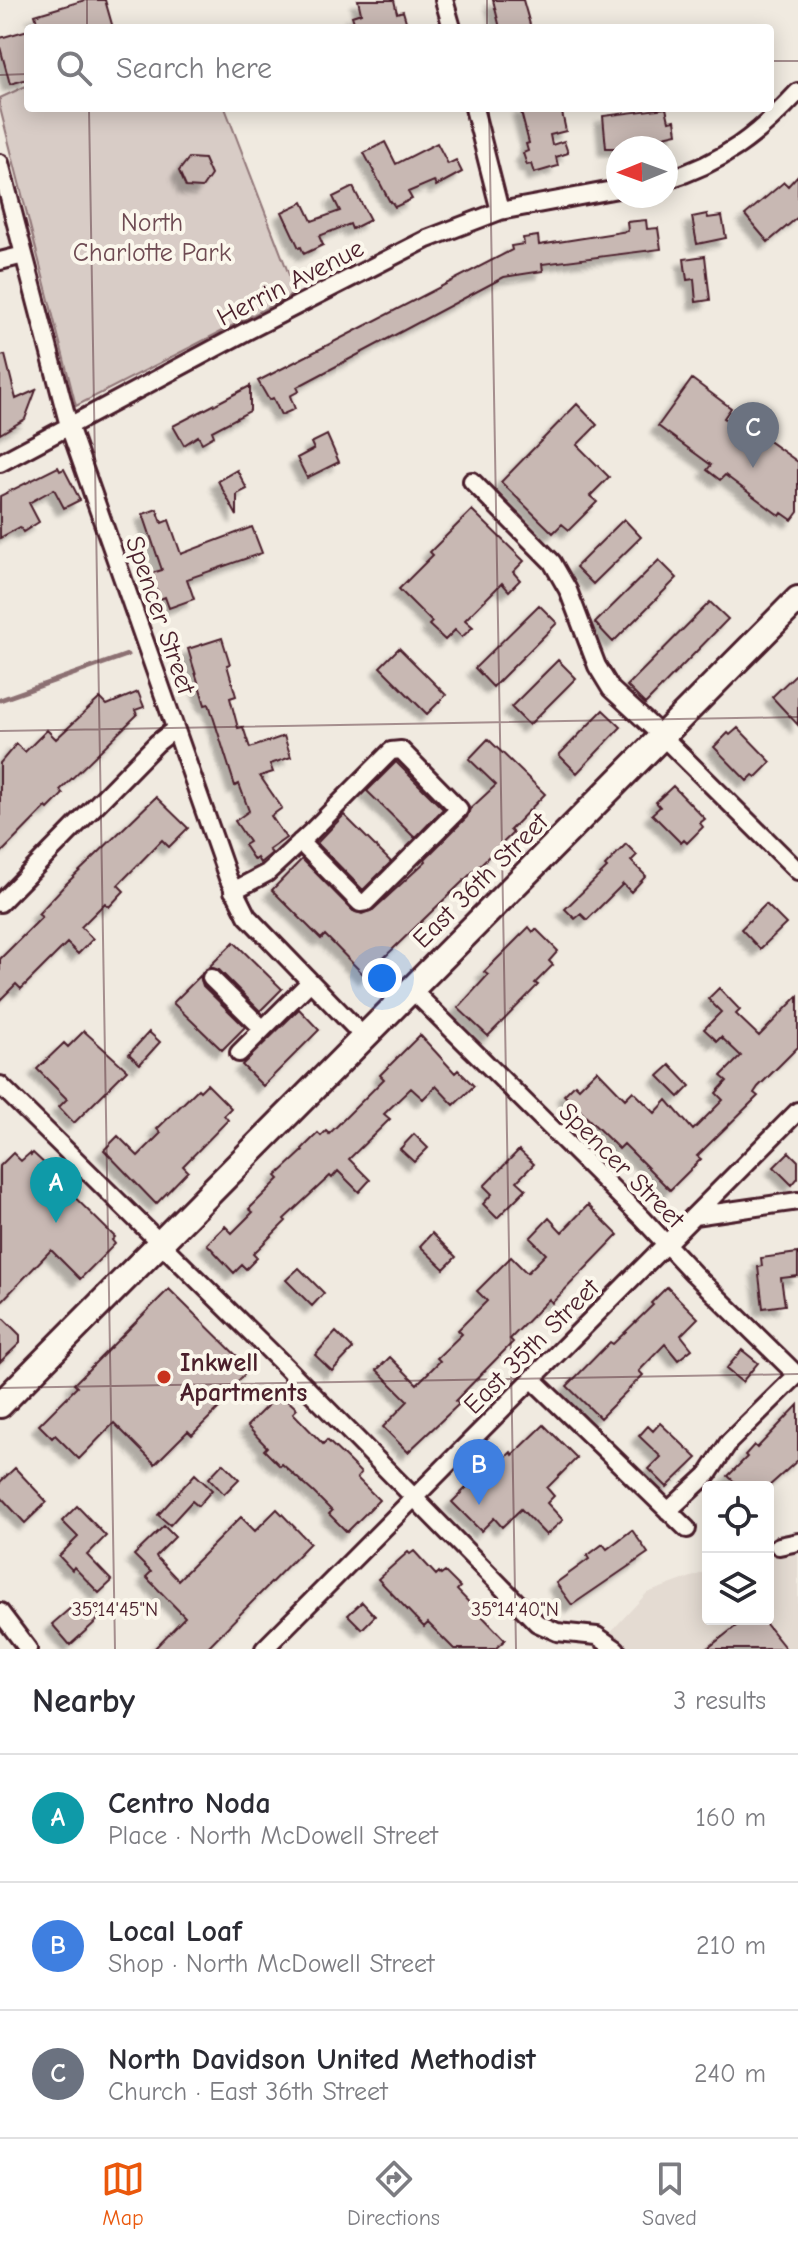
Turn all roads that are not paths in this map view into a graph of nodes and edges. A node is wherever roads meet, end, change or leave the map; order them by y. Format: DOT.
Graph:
graph roads {
  1 [pos="444,0"];
  2 [pos="451,24"];
  3 [pos="798,92"];
  4 [pos="475,112"];
  5 [pos="0,163"];
  6 [pos="678,176"];
  7 [pos="606,191"];
  8 [pos="500,211"];
  9 [pos="24,255"];
  10 [pos="0,261"];
  11 [pos="69,426"];
  12 [pos="0,463"];
  13 [pos="472,481"];
  14 [pos="798,599"];
  15 [pos="175,729"];
  16 [pos="662,736"];
  17 [pos="300,842"];
  18 [pos="798,871"];
  19 [pos="233,891"];
  20 [pos="0,903"];
  21 [pos="211,978"];
  22 [pos="310,982"];
  23 [pos="411,989"];
  24 [pos="263,1029"];
  25 [pos="364,1037"];
  26 [pos="239,1053"];
  27 [pos="0,1085"];
  28 [pos="798,1111"];
  29 [pos="798,1201"];
  30 [pos="694,1216"];
  31 [pos="160,1242"];
  32 [pos="666,1244"];
  33 [pos="797,1375"];
  34 [pos="532,1379"];
  35 [pos="0,1405"];
  36 [pos="414,1498"];
  37 [pos="668,1511"];
  38 [pos="687,1529"];
  39 [pos="0,1612"];
  40 [pos="28,1649"];
  41 [pos="264,1649"];
  42 [pos="616,1649"];
  1 -- 2 [label="street"];
  3 -- 6 [label="street"];
  4 -- 8 [label="street"];
  5 -- 9 [label="street, Spencer Street"];
  7 -- 8 [label="street, Herrin Avenue"];
  8 -- 11 [label="street, Herrin Avenue"];
  9 -- 10 [label="street"];
  9 -- 11 [label="street, Spencer Street"];
  11 -- 12 [label="street, Herrin Avenue"];
  11 -- 15 [label="street, Spencer Street"];
  13 -- 16 [label="street"];
  14 -- 16 [label="street, East 36th Street"];
  15 -- 19 [label="street, Spencer Street"];
  15 -- 20 [label="street"];
  16 -- 18 [label="street"];
  16 -- 23 [label="street, East 36th Street"];
  17 -- 17 [label="street"];
  17 -- 19 [label="street"];
  19 -- 22 [label="street, Spencer Street"];
  21 -- 24 [label="street"];
  22 -- 24 [label="street"];
  22 -- 25 [label="street, Spencer Street"];
  23 -- 25 [label="street, East 36th Street"];
  23 -- 32 [label="street, Spencer Street"];
  24 -- 26 [label="street"];
  25 -- 31 [label="street, East 36th Street"];
  27 -- 31 [label="street"];
  28 -- 30 [label="street, East 35th Street"];
  29 -- 30 [label="street"];
  30 -- 32 [label="street, East 35th Street"];
  31 -- 35 [label="street, East 36th Street"];
  31 -- 36 [label="street"];
  32 -- 33 [label="street, Spencer Street"];
  32 -- 34 [label="street, East 35th Street"];
  33 -- 37 [label="street"];
  34 -- 36 [label="street, East 35th Street"];
  34 -- 37 [label="street"];
  36 -- 41 [label="street, East 35th Street"];
  36 -- 42 [label="street"];
  37 -- 38 [label="street"];
  39 -- 40 [label="street"];
}
